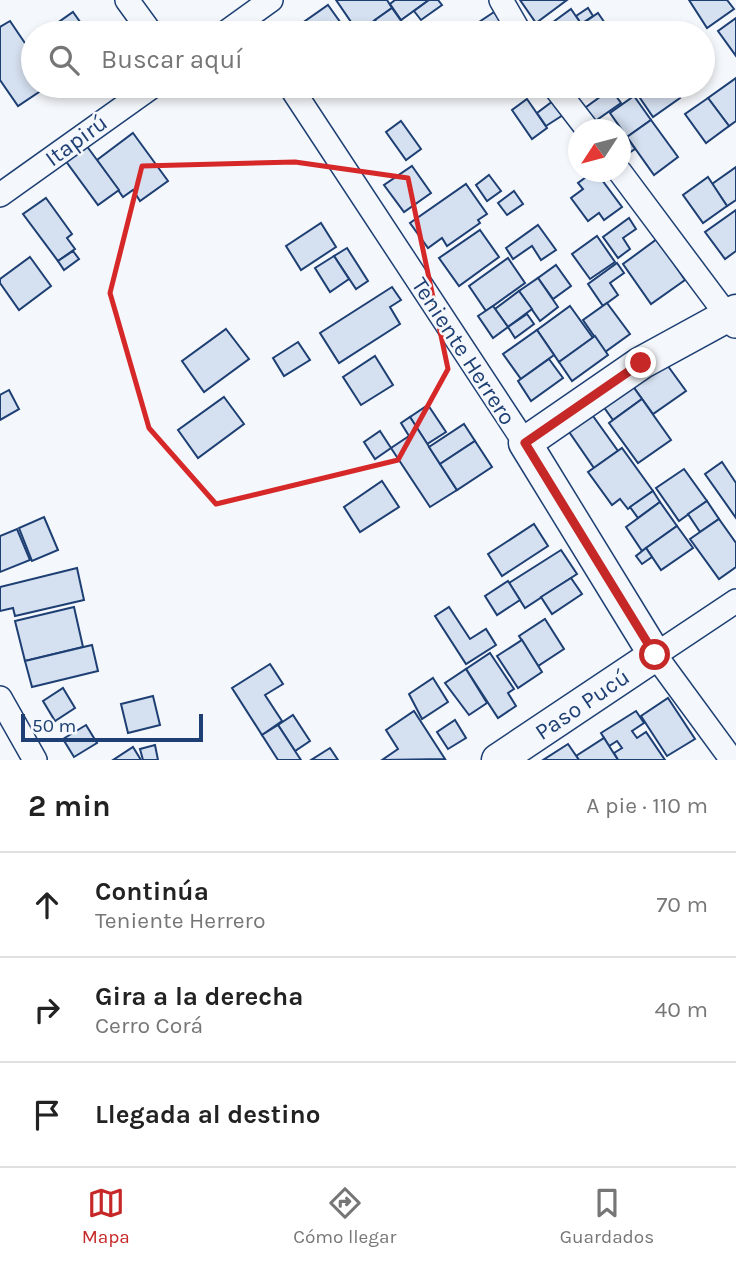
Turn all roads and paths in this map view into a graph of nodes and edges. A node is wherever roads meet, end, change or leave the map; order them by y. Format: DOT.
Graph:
graph roads {
  1 [pos="127,0"];
  2 [pos="271,0"];
  3 [pos="501,0"];
  4 [pos="142,21"];
  5 [pos="255,21"];
  6 [pos="513,21"];
  7 [pos="136,98"];
  8 [pos="298,98"];
  9 [pos="563,98"];
  10 [pos="579,119"];
  11 [pos="628,182"];
  12 [pos="0,195"];
  13 [pos="734,318"];
  14 [pos="525,443"];
  15 [pos="736,601"];
  16 [pos="655,655"];
  17 [pos="2,708"];
  18 [pos="35,760"];
  19 [pos="498,760"];
  20 [pos="733,760"];
  1 -- 4 [label="street"];
  2 -- 5 [label="street"];
  3 -- 6 [label="street"];
  7 -- 12 [label="street, Itapirú"];
  8 -- 14 [label="street, Teniente Herrero"];
  9 -- 10 [label="street"];
  11 -- 13 [label="street"];
  13 -- 14 [label="main road"];
  14 -- 16 [label="main road, Teniente Herrero"];
  15 -- 16 [label="street, Paso Pucú"];
  16 -- 19 [label="main road, Paso Pucú"];
  16 -- 20 [label="street"];
  17 -- 18 [label="street"];
}
